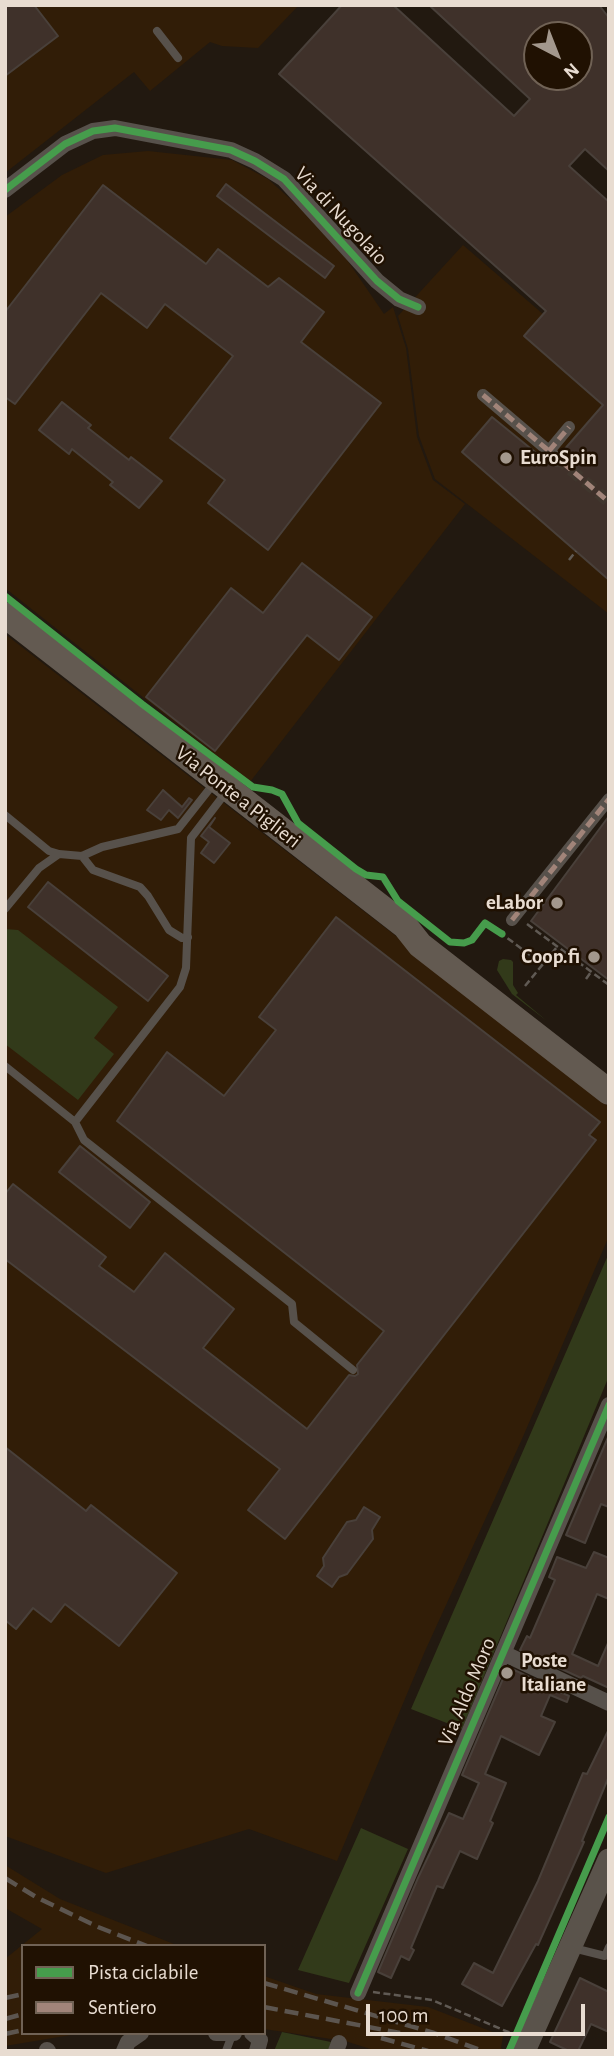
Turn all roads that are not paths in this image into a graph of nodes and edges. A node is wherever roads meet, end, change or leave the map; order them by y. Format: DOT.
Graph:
graph roads {
  1 [pos="157,31"];
  2 [pos="178,58"];
  3 [pos="5,190"];
  4 [pos="418,307"];
  5 [pos="483,395"];
  6 [pos="569,427"];
  7 [pos="5,615"];
  8 [pos="223,784"];
  9 [pos="608,801"];
  10 [pos="5,815"];
  11 [pos="59,854"];
  12 [pos="82,856"];
  13 [pos="5,909"];
  14 [pos="514,918"];
  15 [pos="405,926"];
  16 [pos="188,937"];
  17 [pos="5,1066"];
  18 [pos="609,1076"];
  19 [pos="609,1092"];
  20 [pos="75,1122"];
  21 [pos="353,1370"];
  22 [pos="609,1405"];
  23 [pos="503,1653"];
  24 [pos="609,1703"];
  25 [pos="608,1866"];
  26 [pos="570,1947"];
  27 [pos="609,1947"];
  28 [pos="358,1991"];
  29 [pos="138,2035"];
  30 [pos="254,2035"];
  31 [pos="518,2039"];
  32 [pos="124,2051"];
  33 [pos="257,2051"];
  1 -- 2 [label="lane"];
  3 -- 4 [label="street, Via di Nugolaio"];
  5 -- 6 [label="street"];
  7 -- 8 [label="main road, Via Ponte a Piglieri"];
  8 -- 12 [label="lane"];
  8 -- 15 [label="main road, Via Ponte a Piglieri"];
  8 -- 16 [label="lane"];
  9 -- 14 [label="street"];
  10 -- 11 [label="lane"];
  11 -- 12 [label="lane"];
  11 -- 13 [label="lane"];
  12 -- 16 [label="lane"];
  15 -- 18 [label="main road, Via Ponte a Piglieri"];
  15 -- 19 [label="main road, Via Ponte a Piglieri"];
  16 -- 20 [label="lane"];
  17 -- 20 [label="lane"];
  20 -- 21 [label="lane"];
  22 -- 23 [label="street, Via Aldo Moro"];
  23 -- 24 [label="street"];
  23 -- 28 [label="street, Via Aldo Moro"];
  25 -- 26 [label="main road"];
  26 -- 27 [label="lane"];
  26 -- 31 [label="main road"];
  29 -- 32 [label="street"];
  30 -- 33 [label="street"];
}
